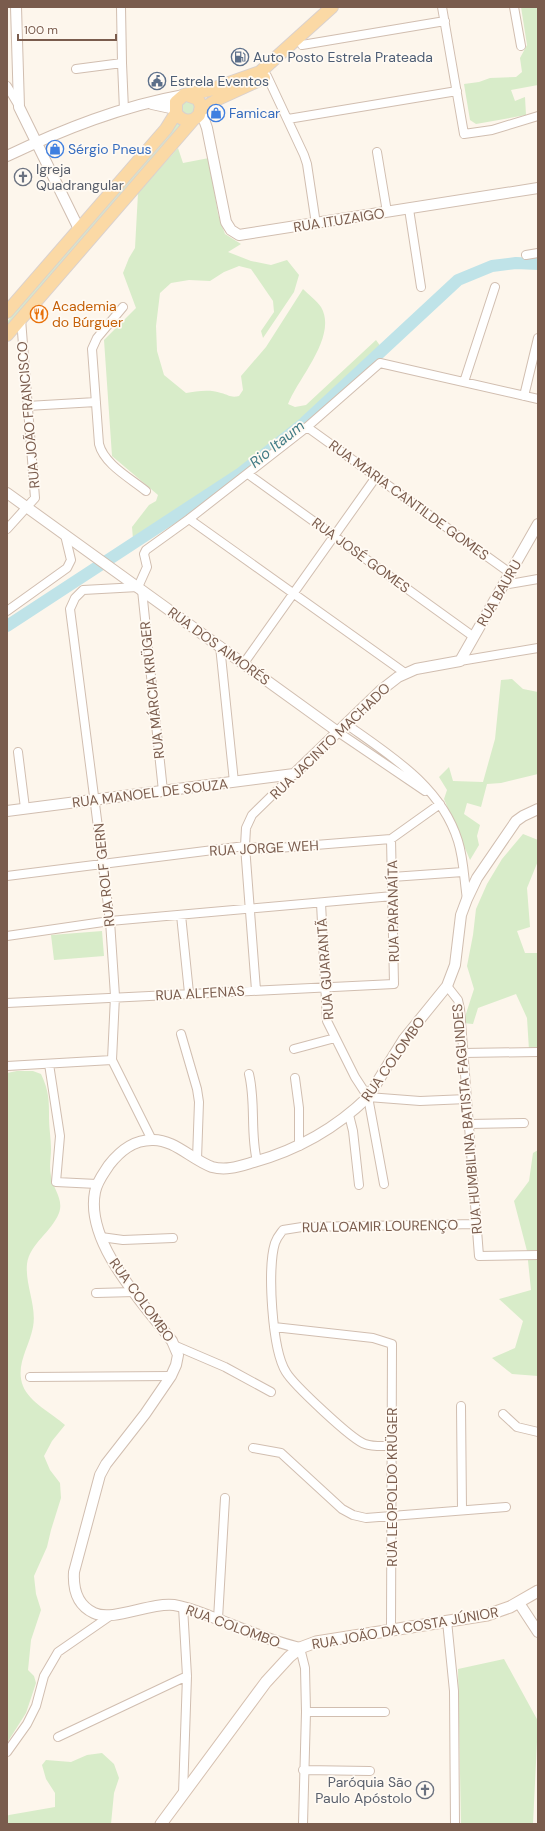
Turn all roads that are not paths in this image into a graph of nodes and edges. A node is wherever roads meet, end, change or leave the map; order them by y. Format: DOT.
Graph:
graph roads {
  1 [pos="16,7"];
  2 [pos="121,7"];
  3 [pos="332,7"];
  4 [pos="342,7"];
  5 [pos="442,7"];
  6 [pos="514,7"];
  7 [pos="445,22"];
  8 [pos="302,45"];
  9 [pos="521,46"];
  10 [pos="122,63"];
  11 [pos="76,69"];
  12 [pos="267,76"];
  13 [pos="7,86"];
  14 [pos="457,91"];
  15 [pos="186,95"];
  16 [pos="146,104"];
  17 [pos="19,107"];
  18 [pos="124,110"];
  19 [pos="176,111"];
  20 [pos="198,115"];
  21 [pos="538,116"];
  22 [pos="288,118"];
  23 [pos="37,141"];
  24 [pos="377,152"];
  25 [pos="7,156"];
  26 [pos="538,188"];
  27 [pos="409,209"];
  28 [pos="387,212"];
  29 [pos="316,224"];
  30 [pos="79,229"];
  31 [pos="538,253"];
  32 [pos="526,255"];
  33 [pos="421,287"];
  34 [pos="495,287"];
  35 [pos="124,307"];
  36 [pos="7,312"];
  37 [pos="21,319"];
  38 [pos="7,335"];
  39 [pos="538,338"];
  40 [pos="464,382"];
  41 [pos="524,396"];
  42 [pos="538,399"];
  43 [pos="96,402"];
  44 [pos="27,406"];
  45 [pos="307,427"];
  46 [pos="248,474"];
  47 [pos="376,477"];
  48 [pos="146,491"];
  49 [pos="7,493"];
  50 [pos="27,507"];
  51 [pos="189,519"];
  52 [pos="538,524"];
  53 [pos="7,529"];
  54 [pos="65,535"];
  55 [pos="334,536"];
  56 [pos="510,573"];
  57 [pos="538,579"];
  58 [pos="504,585"];
  59 [pos="140,588"];
  60 [pos="294,593"];
  61 [pos="7,612"];
  62 [pos="474,637"];
  63 [pos="220,646"];
  64 [pos="538,648"];
  65 [pos="460,661"];
  66 [pos="244,663"];
  67 [pos="405,673"];
  68 [pos="342,728"];
  69 [pos="18,752"];
  70 [pos="294,774"];
  71 [pos="234,782"];
  72 [pos="163,791"];
  73 [pos="96,799"];
  74 [pos="440,804"];
  75 [pos="25,808"];
  76 [pos="538,809"];
  77 [pos="7,811"];
  78 [pos="391,839"];
  79 [pos="245,846"];
  80 [pos="103,864"];
  81 [pos="463,872"];
  82 [pos="7,876"];
  83 [pos="392,877"];
  84 [pos="393,896"];
  85 [pos="467,899"];
  86 [pos="321,903"];
  87 [pos="250,909"];
  88 [pos="181,915"];
  89 [pos="110,921"];
  90 [pos="7,936"];
  91 [pos="394,984"];
  92 [pos="447,986"];
  93 [pos="325,987"];
  94 [pos="256,990"];
  95 [pos="189,993"];
  96 [pos="115,996"];
  97 [pos="7,1002"];
  98 [pos="180,1034"];
  99 [pos="335,1038"];
  100 [pos="294,1049"];
  101 [pos="538,1052"];
  102 [pos="463,1053"];
  103 [pos="112,1060"];
  104 [pos="49,1064"];
  105 [pos="7,1066"];
  106 [pos="249,1074"];
  107 [pos="295,1078"];
  108 [pos="368,1097"];
  109 [pos="467,1099"];
  110 [pos="349,1115"];
  111 [pos="524,1123"];
  112 [pos="469,1124"];
  113 [pos="152,1140"];
  114 [pos="299,1146"];
  115 [pos="197,1160"];
  116 [pos="257,1161"];
  117 [pos="97,1184"];
  118 [pos="384,1184"];
  119 [pos="359,1185"];
  120 [pos="476,1224"];
  121 [pos="101,1237"];
  122 [pos="173,1238"];
  123 [pos="538,1255"];
  124 [pos="135,1292"];
  125 [pos="96,1293"];
  126 [pos="274,1327"];
  127 [pos="176,1346"];
  128 [pos="171,1376"];
  129 [pos="30,1377"];
  130 [pos="271,1392"];
  131 [pos="461,1406"];
  132 [pos="503,1414"];
  133 [pos="538,1432"];
  134 [pos="392,1446"];
  135 [pos="253,1448"];
  136 [pos="224,1498"];
  137 [pos="506,1507"];
  138 [pos="462,1510"];
  139 [pos="392,1516"];
  140 [pos="538,1591"];
  141 [pos="519,1603"];
  142 [pos="183,1607"];
  143 [pos="110,1616"];
  144 [pos="218,1619"];
  145 [pos="447,1621"];
  146 [pos="392,1629"];
  147 [pos="538,1632"];
  148 [pos="300,1648"];
  149 [pos="187,1676"];
  150 [pos="306,1712"];
  151 [pos="385,1712"];
  152 [pos="58,1736"];
  153 [pos="7,1752"];
  154 [pos="303,1770"];
  155 [pos="370,1771"];
  156 [pos="183,1795"];
  157 [pos="161,1824"];
  158 [pos="303,1824"];
  159 [pos="455,1824"];
  1 -- 17 [label="street"];
  2 -- 10 [label="street"];
  3 -- 15 [label="main road"];
  4 -- 8 [label="main road"];
  5 -- 7 [label="street"];
  6 -- 9 [label="street"];
  7 -- 8 [label="street"];
  7 -- 14 [label="street"];
  8 -- 12 [label="main road"];
  10 -- 11 [label="street"];
  10 -- 18 [label="street"];
  12 -- 20 [label="main road"];
  12 -- 22 [label="street"];
  13 -- 17 [label="street"];
  14 -- 21 [label="street"];
  14 -- 22 [label="street"];
  15 -- 16 [label="street"];
  15 -- 19 [label="main road"];
  15 -- 20 [label="main road"];
  16 -- 18 [label="street"];
  16 -- 19 [label="street"];
  17 -- 23 [label="street"];
  18 -- 23 [label="street"];
  19 -- 20 [label="main road"];
  19 -- 30 [label="main road"];
  20 -- 29 [label="street, RUA ITUZAIGO"];
  20 -- 37 [label="main road"];
  22 -- 29 [label="street"];
  23 -- 25 [label="street"];
  23 -- 30 [label="street"];
  24 -- 28 [label="street"];
  26 -- 27 [label="street, RUA ITUZAIGO"];
  27 -- 28 [label="street, RUA ITUZAIGO"];
  27 -- 33 [label="street"];
  28 -- 29 [label="street, RUA ITUZAIGO"];
  30 -- 36 [label="main road"];
  31 -- 32 [label="street"];
  34 -- 40 [label="street"];
  35 -- 43 [label="street"];
  37 -- 38 [label="main road"];
  37 -- 44 [label="street, RUA JOÃO FRANCISCO"];
  39 -- 41 [label="street"];
  40 -- 41 [label="street"];
  40 -- 45 [label="street"];
  41 -- 42 [label="street"];
  43 -- 44 [label="street"];
  43 -- 48 [label="street"];
  44 -- 50 [label="street, RUA JOÃO FRANCISCO"];
  45 -- 46 [label="street"];
  45 -- 47 [label="street, RUA MARIA CANTILDE GOMES"];
  46 -- 51 [label="street"];
  46 -- 55 [label="street, RUA JOSÉ GOMES"];
  47 -- 55 [label="street"];
  47 -- 56 [label="street, RUA MARIA CANTILDE GOMES"];
  49 -- 50 [label="street, RUA DOS AIMORÉS"];
  50 -- 53 [label="street, RUA JOÃO FRANCISCO"];
  50 -- 54 [label="street, RUA DOS AIMORÉS"];
  51 -- 59 [label="street"];
  51 -- 60 [label="street"];
  52 -- 56 [label="street, RUA BAURU"];
  54 -- 59 [label="street, RUA DOS AIMORÉS"];
  54 -- 61 [label="street"];
  55 -- 60 [label="street"];
  55 -- 62 [label="street, RUA JOSÉ GOMES"];
  56 -- 58 [label="street, RUA BAURU"];
  57 -- 58 [label="street"];
  58 -- 62 [label="street, RUA BAURU"];
  59 -- 63 [label="street, RUA DOS AIMORÉS"];
  59 -- 72 [label="street, RUA MÁRCIA KRÜGER"];
  59 -- 73 [label="street, RUA ROLF GERN"];
  60 -- 66 [label="street"];
  60 -- 67 [label="street"];
  62 -- 65 [label="street, RUA BAURU"];
  63 -- 66 [label="street, RUA DOS AIMORÉS"];
  63 -- 71 [label="street"];
  64 -- 65 [label="street, RUA JACINTO MACHADO"];
  65 -- 67 [label="street, RUA JACINTO MACHADO"];
  66 -- 68 [label="street, RUA DOS AIMORÉS"];
  67 -- 68 [label="street, RUA JACINTO MACHADO"];
  68 -- 70 [label="street, RUA JACINTO MACHADO"];
  68 -- 74 [label="street, RUA DOS AIMORÉS"];
  69 -- 75 [label="street"];
  70 -- 71 [label="street, RUA MANOEL DE SOUZA"];
  70 -- 79 [label="street, RUA JACINTO MACHADO"];
  71 -- 72 [label="street, RUA MANOEL DE SOUZA"];
  72 -- 73 [label="street, RUA MANOEL DE SOUZA"];
  73 -- 75 [label="street, RUA MANOEL DE SOUZA"];
  73 -- 80 [label="street, RUA ROLF GERN"];
  74 -- 78 [label="street"];
  74 -- 81 [label="street, RUA DOS AIMORÉS"];
  75 -- 77 [label="street, RUA MANOEL DE SOUZA"];
  76 -- 85 [label="street, RUA COLOMBO"];
  78 -- 79 [label="street, RUA JORGE WEH"];
  78 -- 83 [label="street, RUA PARANAÍTA"];
  79 -- 80 [label="street, RUA JORGE WEH"];
  79 -- 87 [label="street, RUA JACINTO MACHADO"];
  80 -- 82 [label="street, RUA JORGE WEH"];
  80 -- 89 [label="street, RUA ROLF GERN"];
  81 -- 83 [label="street"];
  81 -- 85 [label="street, RUA DOS AIMORÉS"];
  83 -- 84 [label="street, RUA PARANAÍTA"];
  84 -- 86 [label="street"];
  84 -- 91 [label="street, RUA PARANAÍTA"];
  85 -- 92 [label="street, RUA COLOMBO"];
  86 -- 87 [label="street"];
  86 -- 93 [label="street, RUA GUARANTÃ"];
  87 -- 88 [label="street"];
  87 -- 94 [label="street, RUA JACINTO MACHADO"];
  88 -- 89 [label="street"];
  88 -- 95 [label="street"];
  89 -- 90 [label="street"];
  89 -- 96 [label="street, RUA ROLF GERN"];
  91 -- 93 [label="street, RUA ALFENAS"];
  92 -- 102 [label="street, RUA HUMBILINA BATISTA FAGUNDES"];
  92 -- 108 [label="street, RUA COLOMBO"];
  93 -- 94 [label="street, RUA ALFENAS"];
  93 -- 99 [label="street, RUA GUARANTÃ"];
  94 -- 95 [label="street, RUA ALFENAS"];
  95 -- 96 [label="street, RUA ALFENAS"];
  96 -- 97 [label="street, RUA ALFENAS"];
  96 -- 103 [label="street, RUA ROLF GERN"];
  98 -- 115 [label="street"];
  99 -- 100 [label="street"];
  99 -- 108 [label="street, RUA GUARANTÃ"];
  101 -- 102 [label="street"];
  102 -- 109 [label="street, RUA HUMBILINA BATISTA FAGUNDES"];
  103 -- 104 [label="street"];
  103 -- 113 [label="street, RUA ROLF GERN"];
  104 -- 105 [label="street"];
  104 -- 117 [label="street"];
  106 -- 116 [label="street"];
  107 -- 114 [label="street"];
  108 -- 109 [label="street"];
  108 -- 110 [label="street, RUA COLOMBO"];
  108 -- 118 [label="street"];
  109 -- 112 [label="street, RUA HUMBILINA BATISTA FAGUNDES"];
  110 -- 114 [label="street, RUA COLOMBO"];
  110 -- 119 [label="street"];
  111 -- 112 [label="street"];
  112 -- 120 [label="street, RUA HUMBILINA BATISTA FAGUNDES"];
  113 -- 115 [label="street, RUA COLOMBO"];
  113 -- 117 [label="street, RUA COLOMBO"];
  114 -- 116 [label="street, RUA COLOMBO"];
  115 -- 116 [label="street, RUA COLOMBO"];
  117 -- 121 [label="street, RUA COLOMBO"];
  120 -- 123 [label="street, RUA HUMBILINA BATISTA FAGUNDES"];
  120 -- 126 [label="street, RUA LOAMIR LOURENÇO"];
  121 -- 122 [label="street"];
  121 -- 124 [label="street, RUA COLOMBO"];
  124 -- 125 [label="street"];
  124 -- 127 [label="street, RUA COLOMBO"];
  126 -- 134 [label="street"];
  126 -- 134 [label="street, RUA LEOPOLDO KRÜGER"];
  127 -- 128 [label="street, RUA COLOMBO"];
  127 -- 130 [label="street"];
  128 -- 129 [label="street"];
  128 -- 143 [label="street, RUA COLOMBO"];
  131 -- 138 [label="street"];
  132 -- 133 [label="street"];
  134 -- 139 [label="street, RUA LEOPOLDO KRÜGER"];
  135 -- 139 [label="street"];
  136 -- 144 [label="street"];
  137 -- 138 [label="street"];
  138 -- 139 [label="street"];
  139 -- 146 [label="street, RUA LEOPOLDO KRÜGER"];
  140 -- 141 [label="main road, RUA JOÃO DA COSTA JÚNIOR"];
  141 -- 145 [label="main road, RUA JOÃO DA COSTA JÚNIOR"];
  141 -- 147 [label="street"];
  142 -- 143 [label="street, RUA COLOMBO"];
  142 -- 144 [label="street, RUA COLOMBO"];
  142 -- 149 [label="street"];
  143 -- 153 [label="street"];
  144 -- 148 [label="street, RUA COLOMBO"];
  145 -- 146 [label="main road, RUA JOÃO DA COSTA JÚNIOR"];
  145 -- 159 [label="street"];
  146 -- 148 [label="main road, RUA JOÃO DA COSTA JÚNIOR"];
  148 -- 150 [label="street"];
  148 -- 156 [label="main road, RUA JOÃO DA COSTA JÚNIOR"];
  149 -- 152 [label="street"];
  149 -- 156 [label="street"];
  150 -- 151 [label="street"];
  150 -- 154 [label="street"];
  154 -- 155 [label="street"];
  154 -- 158 [label="street"];
  156 -- 157 [label="main road, RUA JOÃO DA COSTA JÚNIOR"];
}
